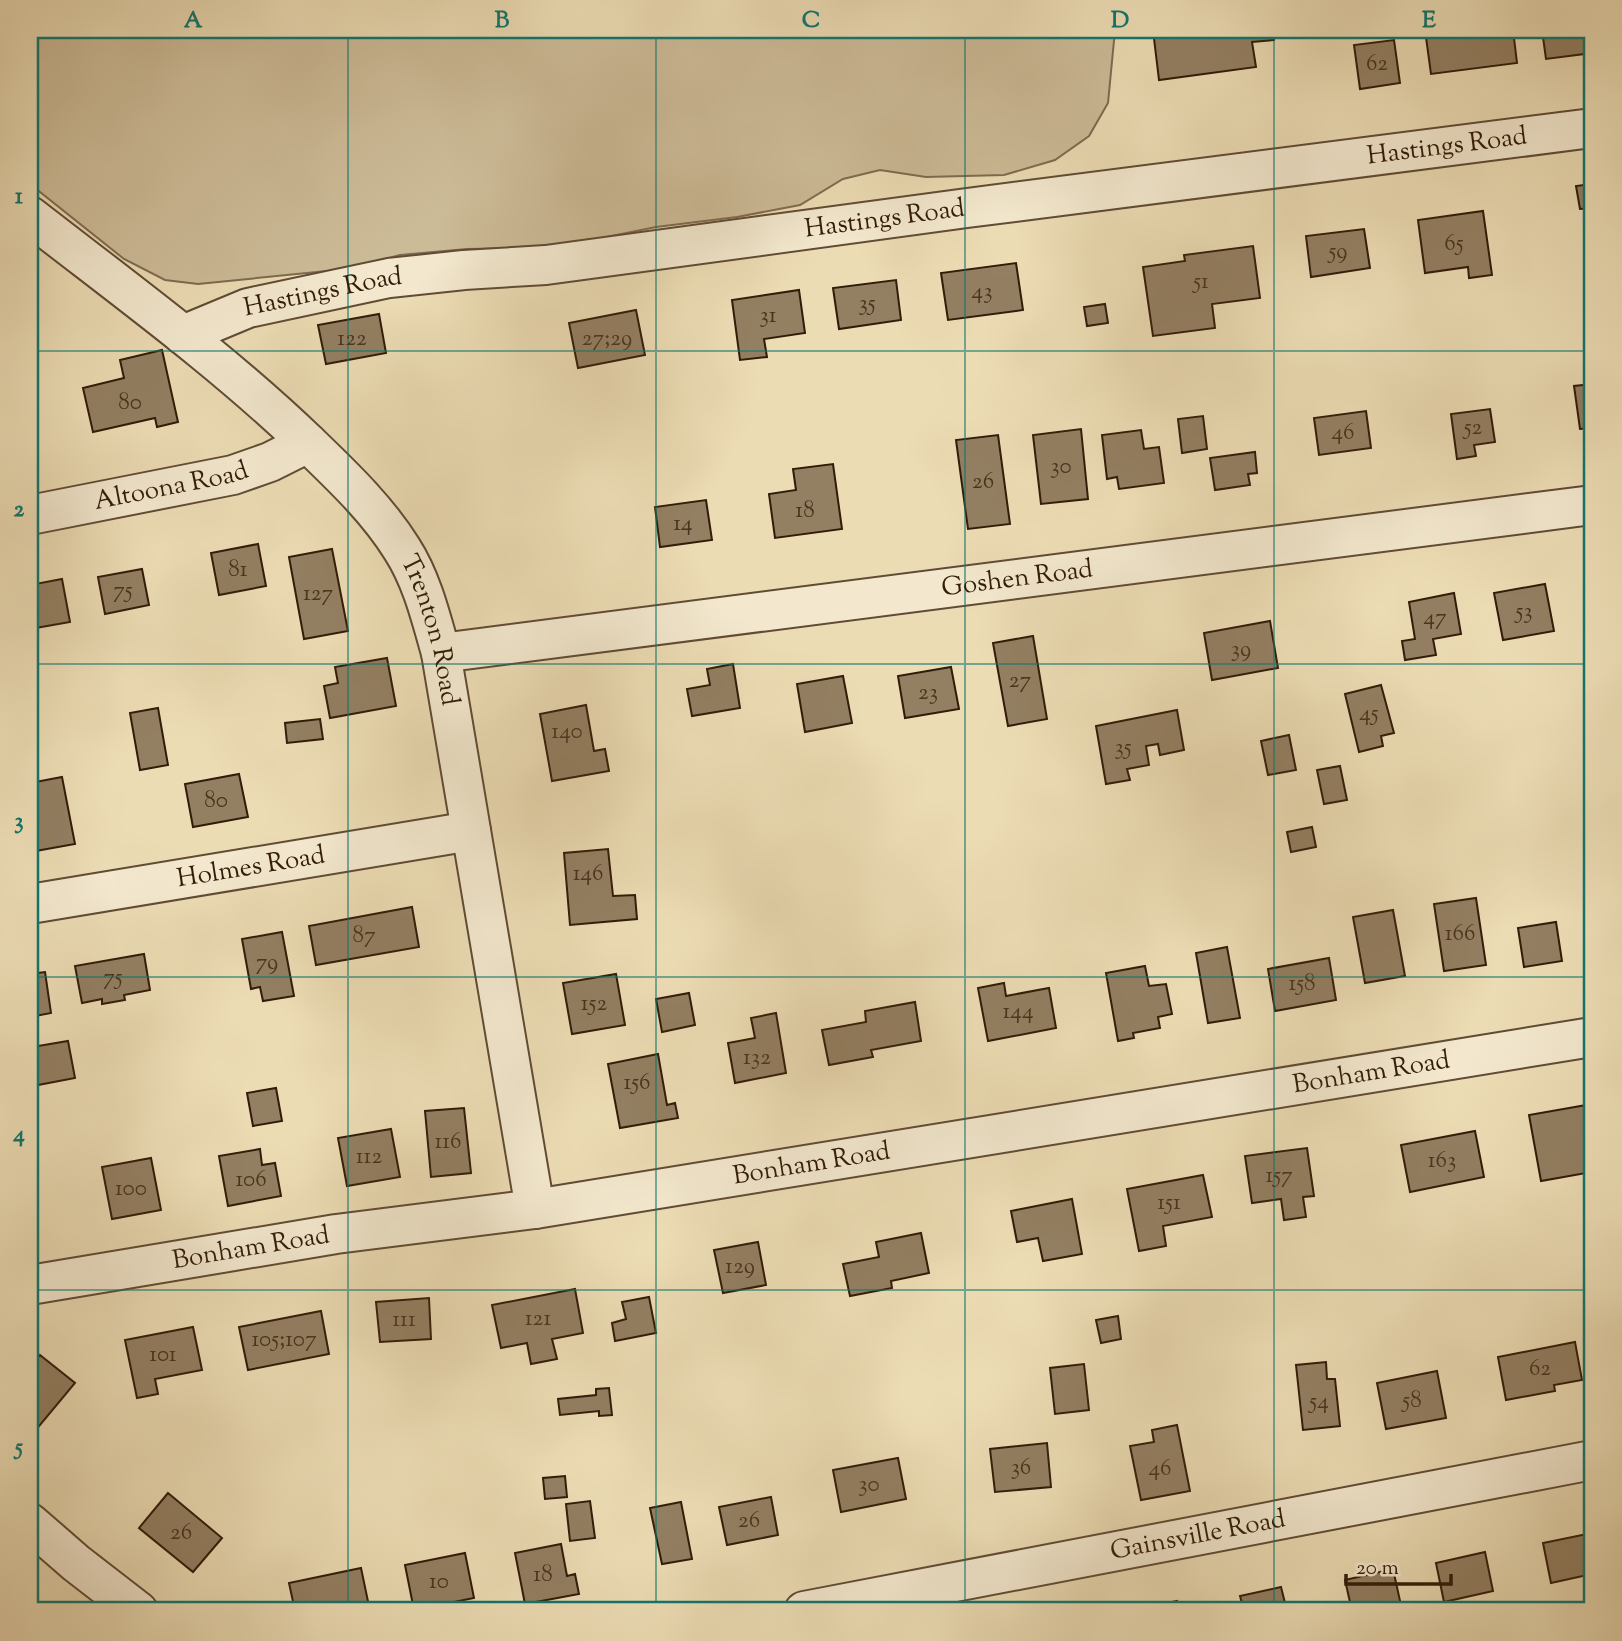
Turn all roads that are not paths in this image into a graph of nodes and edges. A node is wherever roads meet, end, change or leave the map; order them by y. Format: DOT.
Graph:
graph roads {
  1 [pos="1592,128"];
  2 [pos="30,216"];
  3 [pos="183,335"];
  4 [pos="308,443"];
  5 [pos="1592,505"];
  6 [pos="30,515"];
  7 [pos="441,653"];
  8 [pos="471,831"];
  9 [pos="30,904"];
  10 [pos="1592,1037"];
  11 [pos="535,1209"];
  12 [pos="30,1285"];
  13 [pos="1592,1460"];
  14 [pos="30,1523"];
  15 [pos="138,1611"];
  16 [pos="804,1611"];
  1 -- 3 [label="street, Hastings Road"];
  2 -- 3 [label="street, Trenton Road"];
  3 -- 4 [label="street, Trenton Road"];
  4 -- 6 [label="street, Altoona Road"];
  4 -- 7 [label="street, Trenton Road"];
  5 -- 7 [label="street, Goshen Road"];
  7 -- 8 [label="street, Trenton Road"];
  8 -- 9 [label="street, Holmes Road"];
  8 -- 11 [label="street, Trenton Road"];
  10 -- 11 [label="street, Bonham Road"];
  11 -- 12 [label="street, Bonham Road"];
  13 -- 16 [label="street, Gainsville Road"];
  14 -- 15 [label="street"];
}
